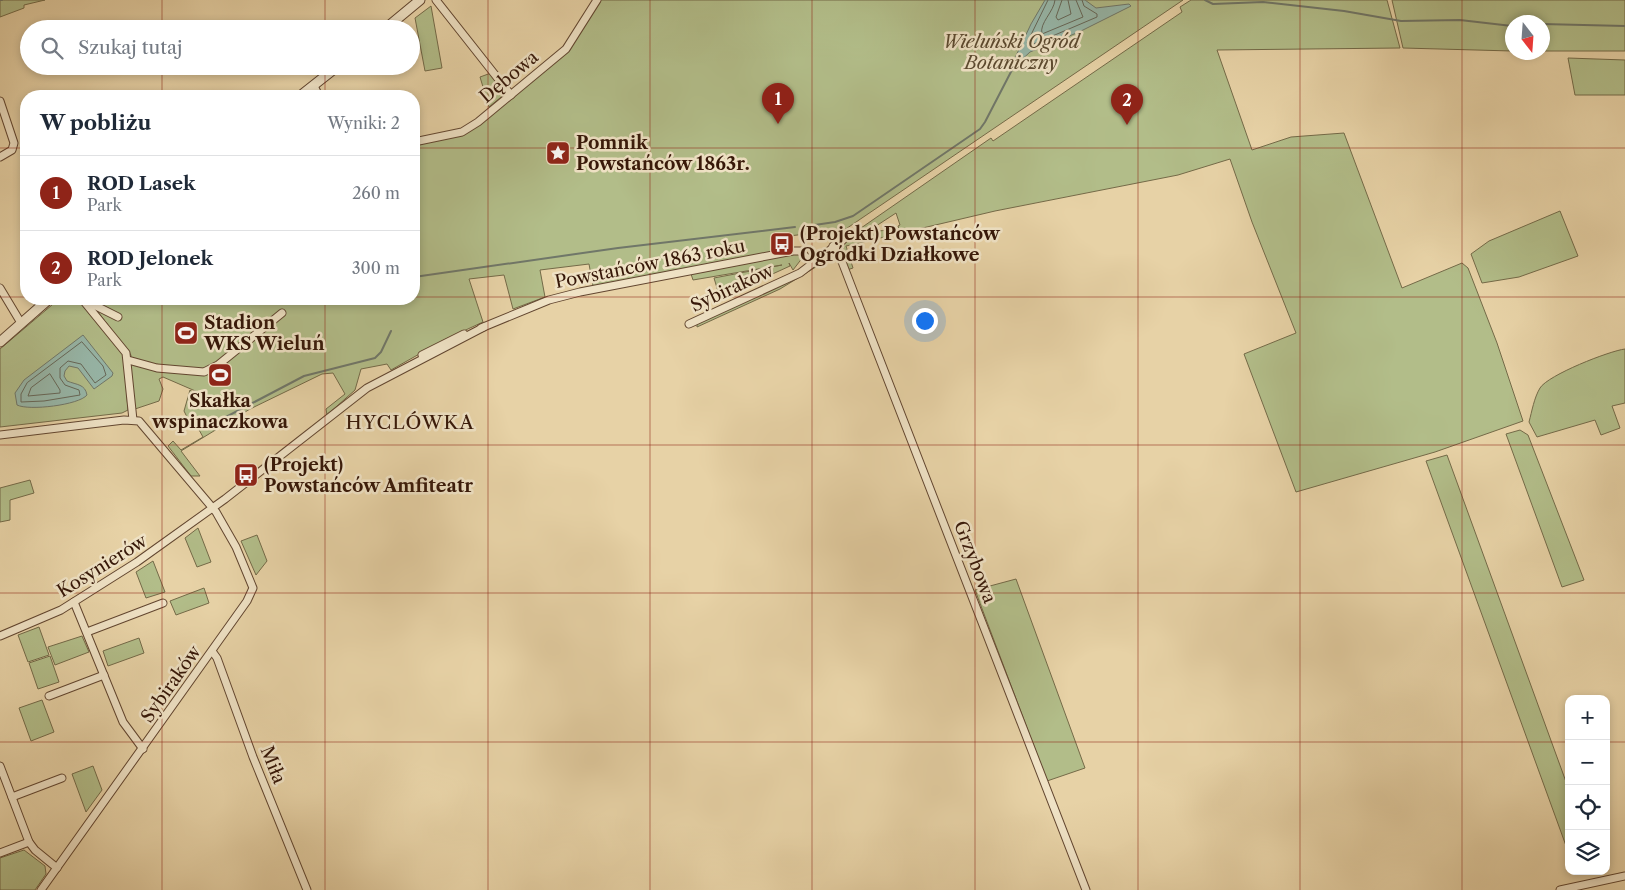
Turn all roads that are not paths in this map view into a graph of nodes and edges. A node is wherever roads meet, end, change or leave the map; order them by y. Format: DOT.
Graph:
graph roads {
  1 [pos="420,0"];
  2 [pos="436,0"];
  3 [pos="597,0"];
  4 [pos="395,20"];
  5 [pos="327,75"];
  6 [pos="314,86"];
  7 [pos="308,90"];
  8 [pos="316,90"];
  9 [pos="511,95"];
  10 [pos="0,101"];
  11 [pos="420,141"];
  12 [pos="0,157"];
  13 [pos="843,240"];
  14 [pos="833,246"];
  15 [pos="812,263"];
  16 [pos="0,288"];
  17 [pos="42,305"];
  18 [pos="87,305"];
  19 [pos="94,305"];
  20 [pos="282,313"];
  21 [pos="118,317"];
  22 [pos="21,323"];
  23 [pos="689,324"];
  24 [pos="0,342"];
  25 [pos="128,360"];
  26 [pos="133,420"];
  27 [pos="0,435"];
  28 [pos="213,508"];
  29 [pos="74,602"];
  30 [pos="163,603"];
  31 [pos="87,632"];
  32 [pos="0,636"];
  33 [pos="212,651"];
  34 [pos="104,675"];
  35 [pos="50,696"];
  36 [pos="143,749"];
  37 [pos="0,766"];
  38 [pos="62,778"];
  39 [pos="12,797"];
  40 [pos="29,842"];
  41 [pos="0,853"];
  42 [pos="56,868"];
  43 [pos="1625,876"];
  44 [pos="41,890"];
  45 [pos="307,890"];
  46 [pos="1086,890"];
  47 [pos="1560,890"];
  1 -- 4 [label="street"];
  2 -- 9 [label="street"];
  3 -- 9 [label="street, Dębowa"];
  5 -- 6 [label="street"];
  6 -- 7 [label="street"];
  6 -- 8 [label="street"];
  9 -- 11 [label="street, Dębowa"];
  10 -- 12 [label="street"];
  13 -- 14 [label="street"];
  14 -- 15 [label="street"];
  14 -- 46 [label="street, Grzybowa"];
  15 -- 23 [label="street, Sybiraków"];
  15 -- 28 [label="street, Powstańców 1863 roku"];
  16 -- 22 [label="street"];
  17 -- 22 [label="street"];
  18 -- 25 [label="street"];
  19 -- 21 [label="street"];
  20 -- 25 [label="street"];
  22 -- 24 [label="street"];
  25 -- 26 [label="street"];
  26 -- 27 [label="street"];
  26 -- 28 [label="street"];
  28 -- 29 [label="street, Kosynierów"];
  28 -- 33 [label="street, Sybiraków"];
  29 -- 31 [label="street"];
  29 -- 32 [label="street, Kosynierów"];
  30 -- 31 [label="street"];
  31 -- 34 [label="street"];
  33 -- 36 [label="street, Sybiraków"];
  33 -- 45 [label="street, Miła"];
  34 -- 35 [label="street"];
  34 -- 36 [label="street"];
  36 -- 42 [label="street, Sybiraków"];
  37 -- 39 [label="street"];
  38 -- 39 [label="street"];
  39 -- 40 [label="street"];
  40 -- 41 [label="street"];
  40 -- 42 [label="street"];
  42 -- 44 [label="street, Sybiraków"];
  43 -- 47 [label="street"];
}
